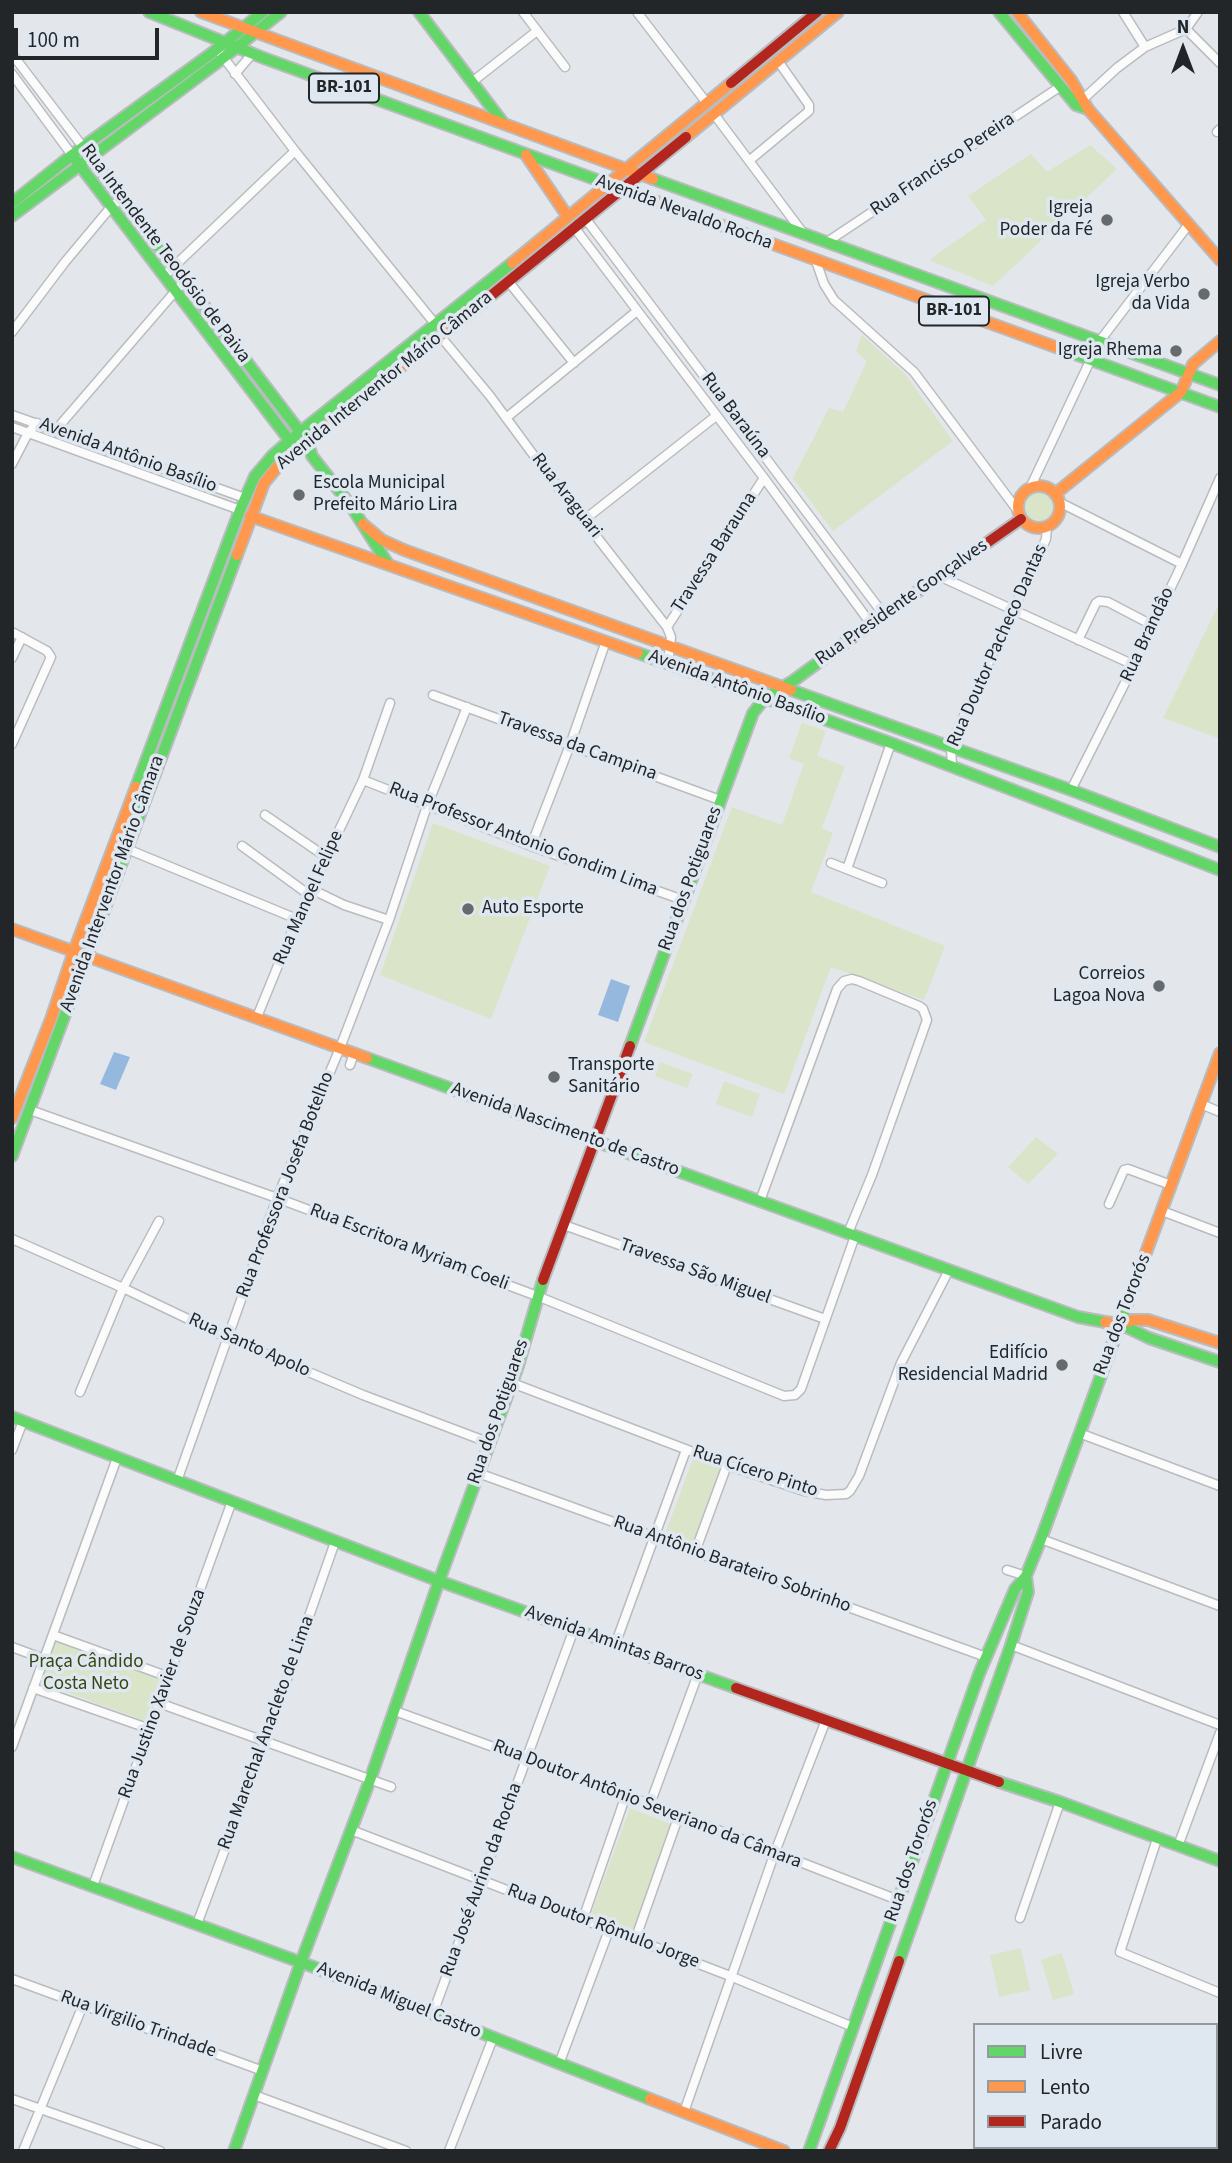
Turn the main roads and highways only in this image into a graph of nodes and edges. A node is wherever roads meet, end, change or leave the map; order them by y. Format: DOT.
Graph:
graph roads {
  1 [pos="149,12"];
  2 [pos="201,12"];
  3 [pos="263,12"];
  4 [pos="281,12"];
  5 [pos="419,12"];
  6 [pos="817,12"];
  7 [pos="838,12"];
  8 [pos="999,12"];
  9 [pos="1017,12"];
  10 [pos="243,28"];
  11 [pos="255,33"];
  12 [pos="237,48"];
  13 [pos="222,50"];
  14 [pos="1083,104"];
  15 [pos="504,124"];
  16 [pos="83,147"];
  17 [pos="72,155"];
  18 [pos="526,155"];
  19 [pos="90,157"];
  20 [pos="80,165"];
  21 [pos="625,170"];
  22 [pos="638,174"];
  23 [pos="48,181"];
  24 [pos="607,185"];
  25 [pos="620,189"];
  26 [pos="12,203"];
  27 [pos="12,216"];
  28 [pos="571,222"];
  29 [pos="1220,260"];
  30 [pos="213,316"];
  31 [pos="203,325"];
  32 [pos="1220,341"];
  33 [pos="1188,373"];
  34 [pos="1220,386"];
  35 [pos="1181,392"];
  36 [pos="1220,407"];
  37 [pos="304,436"];
  38 [pos="293,445"];
  39 [pos="312,456"];
  40 [pos="1057,498"];
  41 [pos="245,513"];
  42 [pos="1020,515"];
  43 [pos="363,524"];
  44 [pos="388,564"];
  45 [pos="179,674"];
  46 [pos="783,687"];
  47 [pos="765,698"];
  48 [pos="1220,847"];
  49 [pos="1220,870"];
  50 [pos="12,929"];
  51 [pos="74,951"];
  52 [pos="87,956"];
  53 [pos="1220,1053"];
  54 [pos="12,1118"];
  55 [pos="594,1141"];
  56 [pos="12,1156"];
  57 [pos="1120,1324"];
  58 [pos="1220,1343"];
  59 [pos="1220,1362"];
  60 [pos="18,1420"];
  61 [pos="1026,1576"];
  62 [pos="439,1581"];
  63 [pos="979,1674"];
  64 [pos="998,1681"];
  65 [pos="946,1764"];
  66 [pos="965,1771"];
  67 [pos="12,1857"];
  68 [pos="1220,1861"];
  69 [pos="302,1962"];
  70 [pos="234,2151"];
  71 [pos="785,2151"];
  72 [pos="809,2151"];
  73 [pos="829,2151"];
  1 -- 13 [label="main road, Avenida Nevaldo Rocha / BR-101"];
  2 -- 10 [label="main road, Avenida Nevaldo Rocha / BR-101"];
  3 -- 10 [label="main road"];
  4 -- 11 [label="main road"];
  5 -- 15 [label="main road"];
  6 -- 21 [label="main road, Avenida Interventor Mário Câmara"];
  7 -- 22 [label="main road, Avenida Interventor Mário Câmara"];
  8 -- 14 [label="main road"];
  9 -- 14 [label="main road"];
  10 -- 11 [label="main road, Avenida Nevaldo Rocha / BR-101"];
  10 -- 13 [label="main road"];
  11 -- 12 [label="main road"];
  11 -- 15 [label="main road, Avenida Nevaldo Rocha / BR-101"];
  12 -- 13 [label="main road, Avenida Nevaldo Rocha / BR-101"];
  12 -- 18 [label="main road, Avenida Nevaldo Rocha / BR-101"];
  13 -- 16 [label="main road"];
  13 -- 19 [label="main road"];
  14 -- 29 [label="main road"];
  15 -- 21 [label="main road, Avenida Nevaldo Rocha / BR-101"];
  16 -- 17 [label="main road"];
  16 -- 19 [label="main road, Rua Intendente Teodósio de Paiva"];
  17 -- 20 [label="main road, Rua Intendente Teodósio de Paiva"];
  17 -- 23 [label="main road"];
  18 -- 24 [label="main road, Avenida Nevaldo Rocha / BR-101"];
  18 -- 28 [label="main road, Rua Baraúna"];
  19 -- 20 [label="main road"];
  19 -- 30 [label="main road, Rua Intendente Teodósio de Paiva"];
  20 -- 23 [label="main road"];
  20 -- 31 [label="main road, Rua Intendente Teodósio de Paiva"];
  21 -- 22 [label="main road, Avenida Nevaldo Rocha / BR-101"];
  21 -- 24 [label="main road, Avenida Interventor Mário Câmara"];
  22 -- 25 [label="main road, Avenida Interventor Mário Câmara"];
  22 -- 33 [label="main road, Avenida Nevaldo Rocha / BR-101"];
  23 -- 26 [label="main road"];
  23 -- 27 [label="main road"];
  24 -- 25 [label="main road, Avenida Nevaldo Rocha / BR-101"];
  24 -- 28 [label="main road, Avenida Interventor Mário Câmara"];
  25 -- 28 [label="main road, Avenida Interventor Mário Câmara"];
  25 -- 35 [label="main road, Avenida Nevaldo Rocha / BR-101"];
  28 -- 37 [label="main road, Avenida Interventor Mário Câmara"];
  28 -- 37 [label="main road, Avenida Interventor Mário Câmara"];
  30 -- 31 [label="main road"];
  30 -- 37 [label="main road, Rua Intendente Teodósio de Paiva"];
  31 -- 38 [label="main road, Rua Intendente Teodósio de Paiva"];
  32 -- 33 [label="main road"];
  33 -- 34 [label="main road, Avenida Nevaldo Rocha / BR-101"];
  33 -- 35 [label="main road"];
  35 -- 36 [label="main road, Avenida Nevaldo Rocha / BR-101"];
  35 -- 40 [label="main road"];
  37 -- 38 [label="main road, Avenida Interventor Mário Câmara"];
  37 -- 39 [label="main road, Rua Intendente Teodósio de Paiva"];
  38 -- 39 [label="main road"];
  38 -- 41 [label="main road, Avenida Interventor Mário Câmara"];
  38 -- 41 [label="main road, Avenida Interventor Mário Câmara"];
  39 -- 43 [label="main road, Rua Intendente Teodósio de Paiva"];
  40 -- 42 [label="main road"];
  40 -- 42 [label="main road"];
  41 -- 44 [label="main road, Avenida Antônio Basílio"];
  41 -- 45 [label="main road, Avenida Interventor Mário Câmara"];
  42 -- 46 [label="main road, Rua Presidente Gonçalves"];
  43 -- 44 [label="main road, Rua Intendente Teodósio de Paiva"];
  43 -- 46 [label="main road, Avenida Antônio Basílio"];
  44 -- 47 [label="main road, Avenida Antônio Basílio"];
  45 -- 51 [label="main road, Avenida Interventor Mário Câmara"];
  45 -- 52 [label="main road, Avenida Interventor Mário Câmara"];
  46 -- 47 [label="main road, Rua dos Potiguares"];
  46 -- 48 [label="main road, Avenida Antônio Basílio"];
  47 -- 49 [label="main road, Avenida Antônio Basílio"];
  47 -- 55 [label="main road, Rua dos Potiguares"];
  50 -- 51 [label="main road, Avenida Nascimento de Castro"];
  51 -- 52 [label="main road, Avenida Nascimento de Castro"];
  51 -- 54 [label="main road, Avenida Interventor Mário Câmara"];
  52 -- 55 [label="main road, Avenida Nascimento de Castro"];
  52 -- 56 [label="main road, Avenida Interventor Mário Câmara"];
  53 -- 57 [label="main road, Rua dos Tororós"];
  55 -- 57 [label="main road, Avenida Nascimento de Castro"];
  55 -- 62 [label="main road, Rua dos Potiguares"];
  57 -- 58 [label="main road, Avenida Nascimento de Castro"];
  57 -- 59 [label="main road, Avenida Nascimento de Castro"];
  57 -- 61 [label="main road, Rua dos Tororós"];
  60 -- 62 [label="main road, Avenida Amintas Barros"];
  61 -- 63 [label="main road, Rua dos Tororós"];
  61 -- 64 [label="main road, Rua dos Tororós"];
  62 -- 65 [label="main road, Avenida Amintas Barros"];
  62 -- 69 [label="main road, Rua dos Potiguares"];
  63 -- 64 [label="main road"];
  63 -- 65 [label="main road, Rua dos Tororós"];
  64 -- 66 [label="main road, Rua dos Tororós"];
  65 -- 66 [label="main road, Avenida Amintas Barros"];
  65 -- 72 [label="main road, Rua dos Tororós"];
  66 -- 68 [label="main road, Avenida Amintas Barros"];
  66 -- 73 [label="main road, Rua dos Tororós"];
  67 -- 69 [label="main road, Avenida Miguel Castro"];
  69 -- 70 [label="main road, Rua dos Potiguares"];
  69 -- 71 [label="main road, Avenida Miguel Castro"];
}
